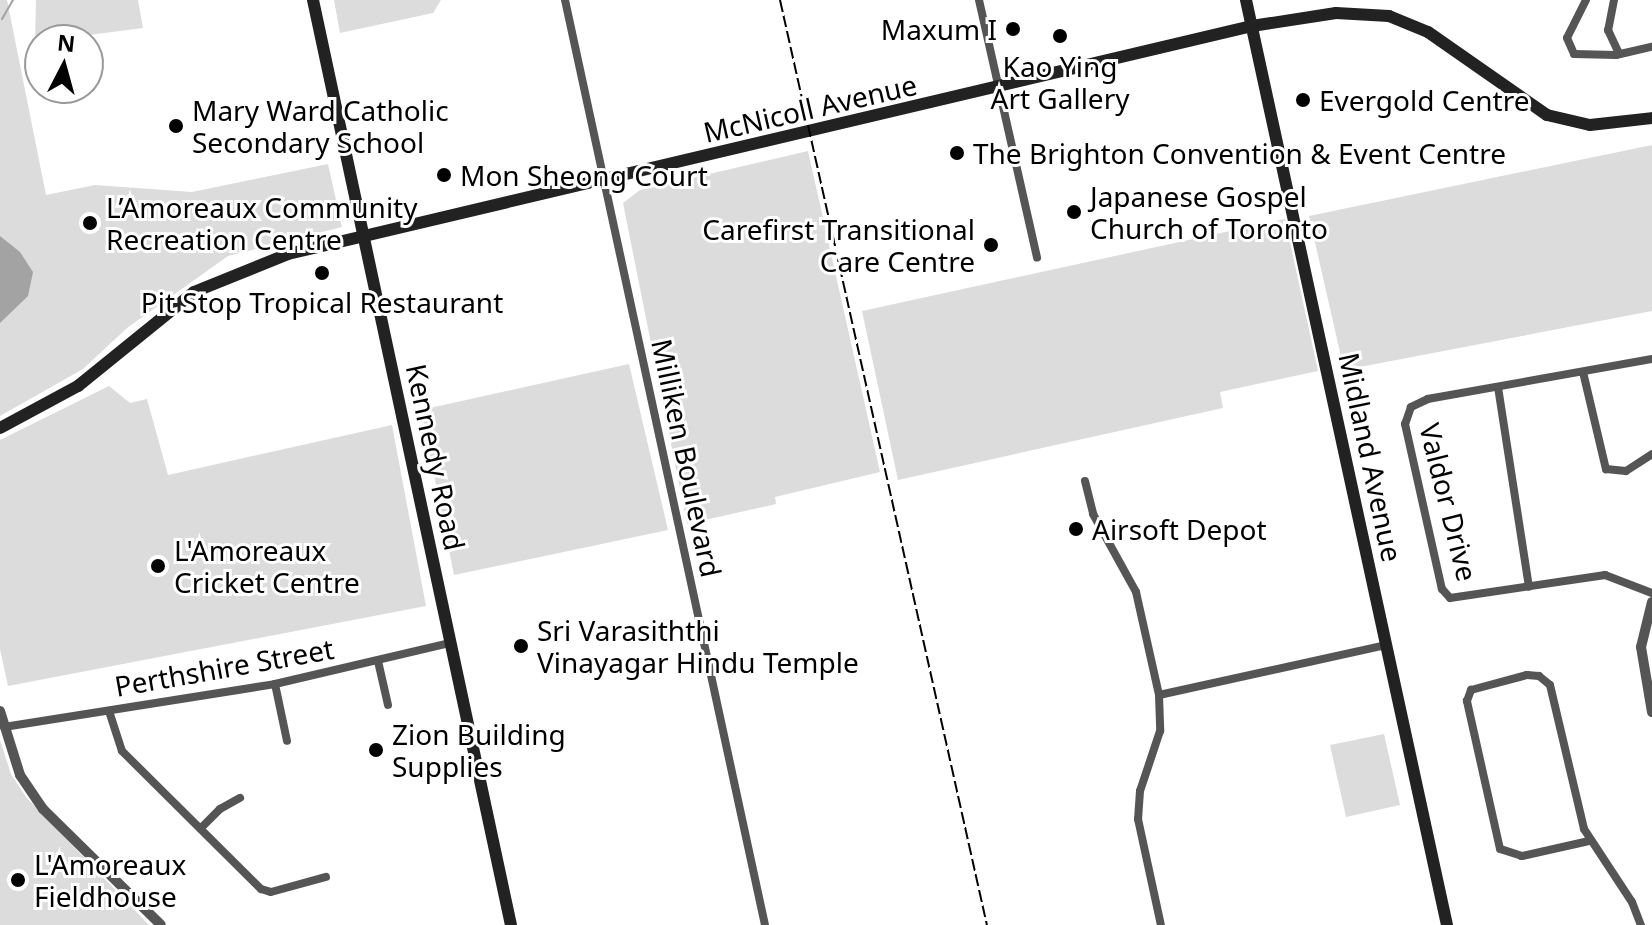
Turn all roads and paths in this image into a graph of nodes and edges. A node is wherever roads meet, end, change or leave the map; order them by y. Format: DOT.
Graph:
graph roads {
  1 [pos="313,0"];
  2 [pos="565,0"];
  3 [pos="979,0"];
  4 [pos="1246,0"];
  5 [pos="1586,0"];
  6 [pos="1614,0"];
  7 [pos="1252,26"];
  8 [pos="1652,47"];
  9 [pos="1619,54"];
  10 [pos="997,88"];
  11 [pos="1652,118"];
  12 [pos="604,180"];
  13 [pos="365,237"];
  14 [pos="1037,258"];
  15 [pos="1652,359"];
  16 [pos="1583,372"];
  17 [pos="1498,387"];
  18 [pos="0,428"];
  19 [pos="1652,454"];
  20 [pos="1085,481"];
  21 [pos="1529,587"];
  22 [pos="1652,593"];
  23 [pos="1652,602"];
  24 [pos="450,643"];
  25 [pos="1386,645"];
  26 [pos="378,661"];
  27 [pos="275,684"];
  28 [pos="1159,695"];
  29 [pos="388,705"];
  30 [pos="0,711"];
  31 [pos="109,711"];
  32 [pos="1652,712"];
  33 [pos="4,727"];
  34 [pos="287,741"];
  35 [pos="240,798"];
  36 [pos="201,828"];
  37 [pos="1589,841"];
  38 [pos="326,877"];
  39 [pos="161,925"];
  40 [pos="511,925"];
  41 [pos="765,925"];
  42 [pos="1161,925"];
  43 [pos="1447,925"];
  44 [pos="1641,925"];
  1 -- 13 [label="main road, Kennedy Road"];
  2 -- 12 [label="street, Milliken Boulevard"];
  3 -- 10 [label="street"];
  4 -- 7 [label="main road, Midland Avenue"];
  5 -- 9 [label="street"];
  6 -- 9 [label="street"];
  7 -- 10 [label="main road, McNicoll Avenue"];
  7 -- 11 [label="main road, McNicoll Avenue"];
  7 -- 25 [label="main road, Midland Avenue"];
  8 -- 9 [label="street"];
  10 -- 12 [label="main road, McNicoll Avenue"];
  10 -- 14 [label="street"];
  12 -- 13 [label="main road, McNicoll Avenue"];
  12 -- 41 [label="street, Milliken Boulevard"];
  13 -- 18 [label="main road, McNicoll Avenue"];
  13 -- 24 [label="main road, Kennedy Road"];
  15 -- 16 [label="street, Valdor Drive"];
  16 -- 17 [label="street, Valdor Drive"];
  16 -- 19 [label="street"];
  17 -- 21 [label="street"];
  17 -- 21 [label="street, Valdor Drive"];
  20 -- 28 [label="street"];
  21 -- 22 [label="street, Valdor Drive"];
  23 -- 32 [label="street"];
  24 -- 26 [label="street, Perthshire Street"];
  24 -- 40 [label="main road, Kennedy Road"];
  25 -- 28 [label="street"];
  25 -- 43 [label="main road, Midland Avenue"];
  26 -- 27 [label="street, Perthshire Street"];
  26 -- 29 [label="street"];
  27 -- 31 [label="street, Perthshire Street"];
  27 -- 34 [label="street"];
  28 -- 42 [label="street"];
  30 -- 33 [label="street"];
  31 -- 33 [label="street, Perthshire Street"];
  31 -- 36 [label="street"];
  33 -- 39 [label="street"];
  35 -- 36 [label="street"];
  36 -- 38 [label="street"];
  37 -- 37 [label="street"];
  37 -- 44 [label="street"];
}
